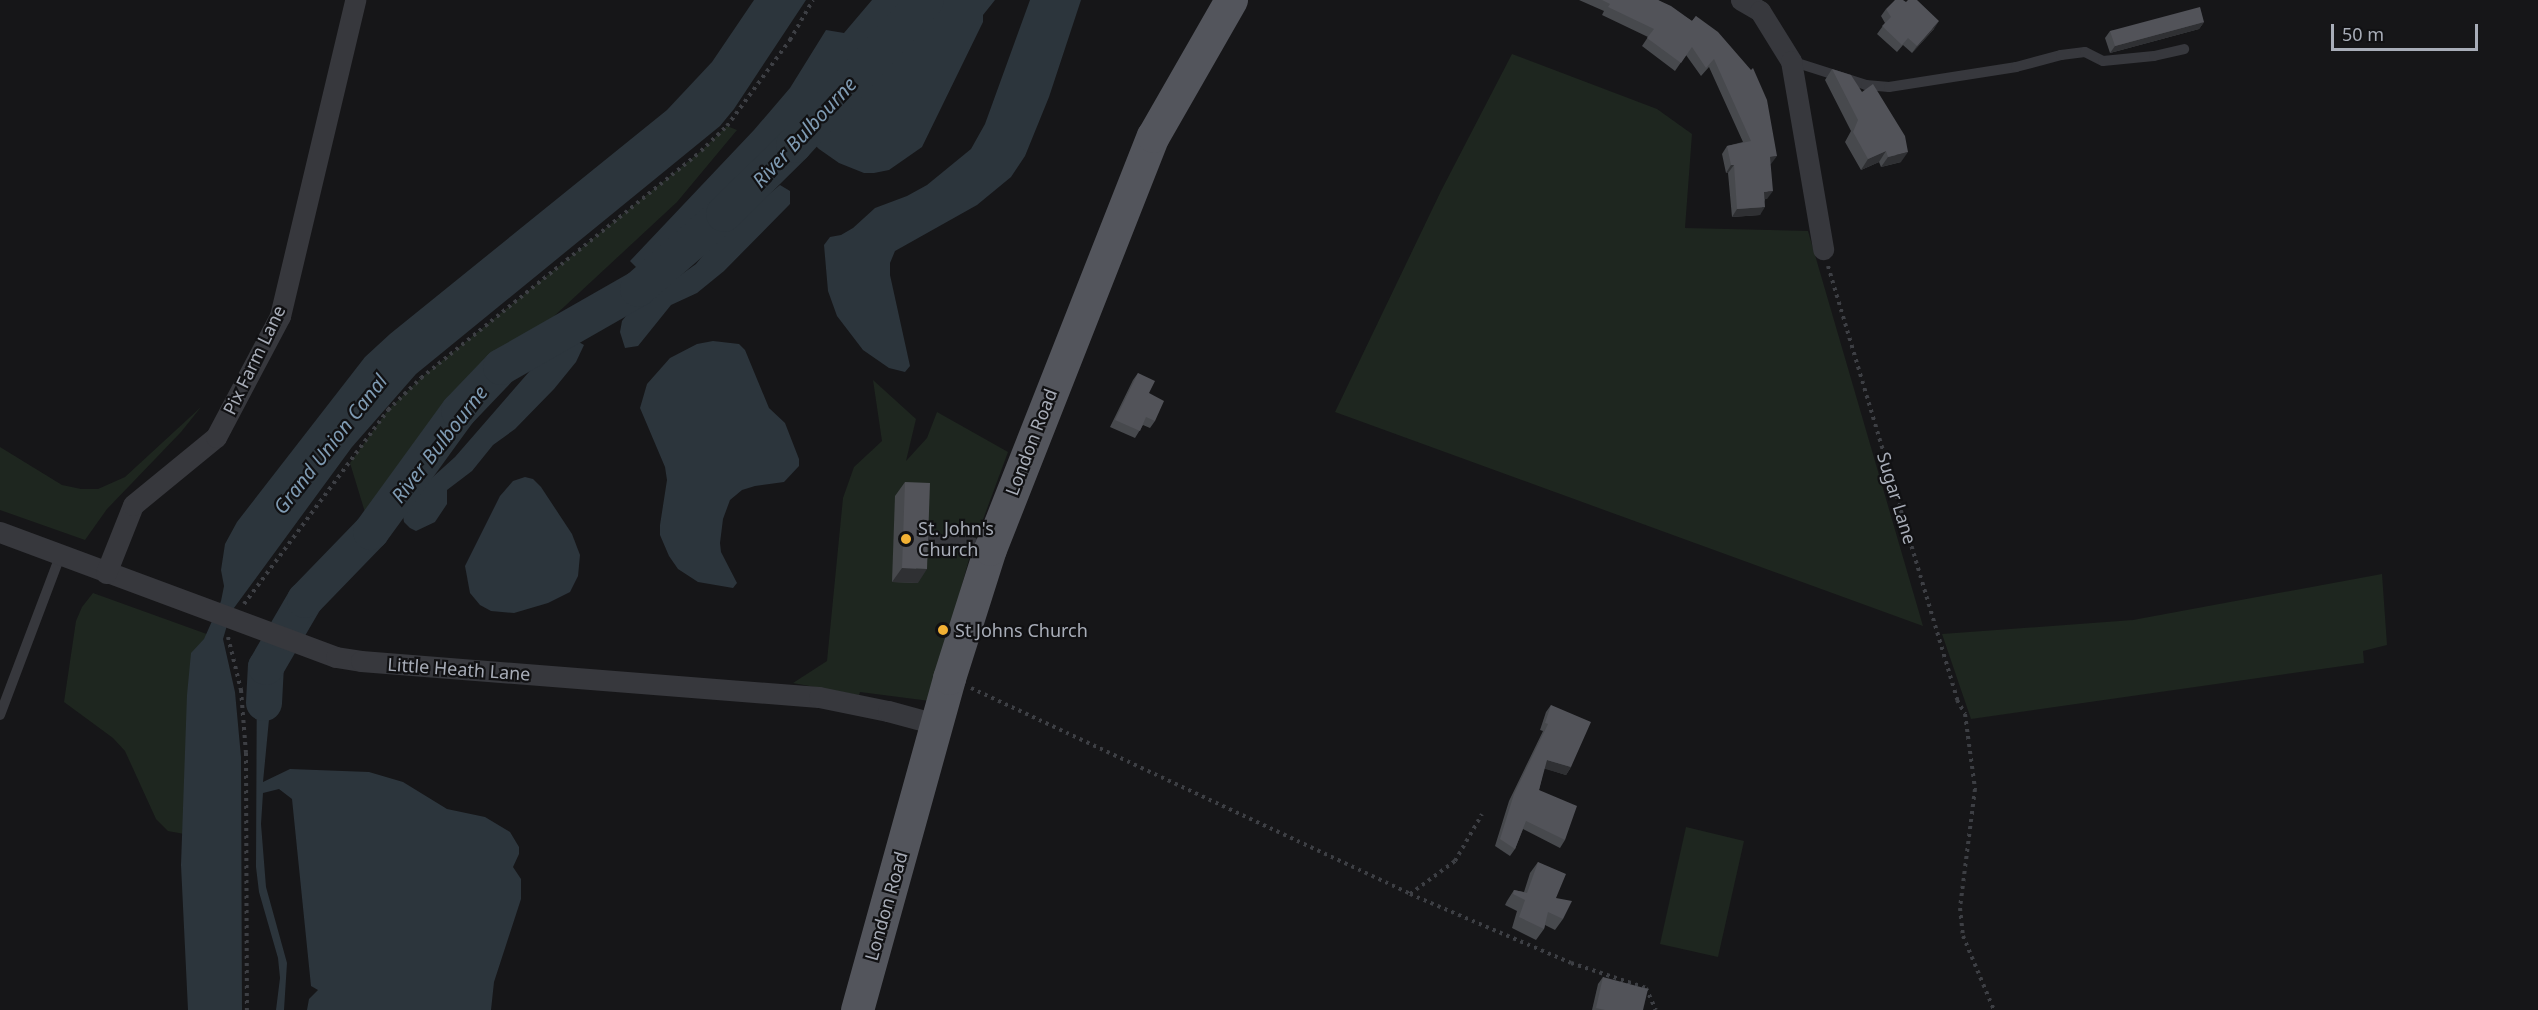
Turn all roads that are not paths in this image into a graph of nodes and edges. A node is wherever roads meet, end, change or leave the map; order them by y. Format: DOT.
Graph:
graph roads {
  1 [pos="355,0"];
  2 [pos="1231,0"];
  3 [pos="1741,0"];
  4 [pos="2184,49"];
  5 [pos="1791,61"];
  6 [pos="1823,249"];
  7 [pos="0,532"];
  8 [pos="932,539"];
  9 [pos="990,549"];
  10 [pos="60,555"];
  11 [pos="106,573"];
  12 [pos="0,715"];
  13 [pos="936,724"];
  14 [pos="857,1010"];
  1 -- 11 [label="street, Pix Farm Lane"];
  2 -- 9 [label="main road, London Road"];
  3 -- 5 [label="street"];
  4 -- 5 [label="lane"];
  5 -- 6 [label="street"];
  7 -- 10 [label="street, Little Heath Lane"];
  8 -- 9 [label="lane"];
  9 -- 13 [label="main road, London Road"];
  10 -- 11 [label="street, Little Heath Lane"];
  10 -- 12 [label="lane"];
  11 -- 13 [label="street, Little Heath Lane"];
  13 -- 14 [label="main road, London Road"];
}
